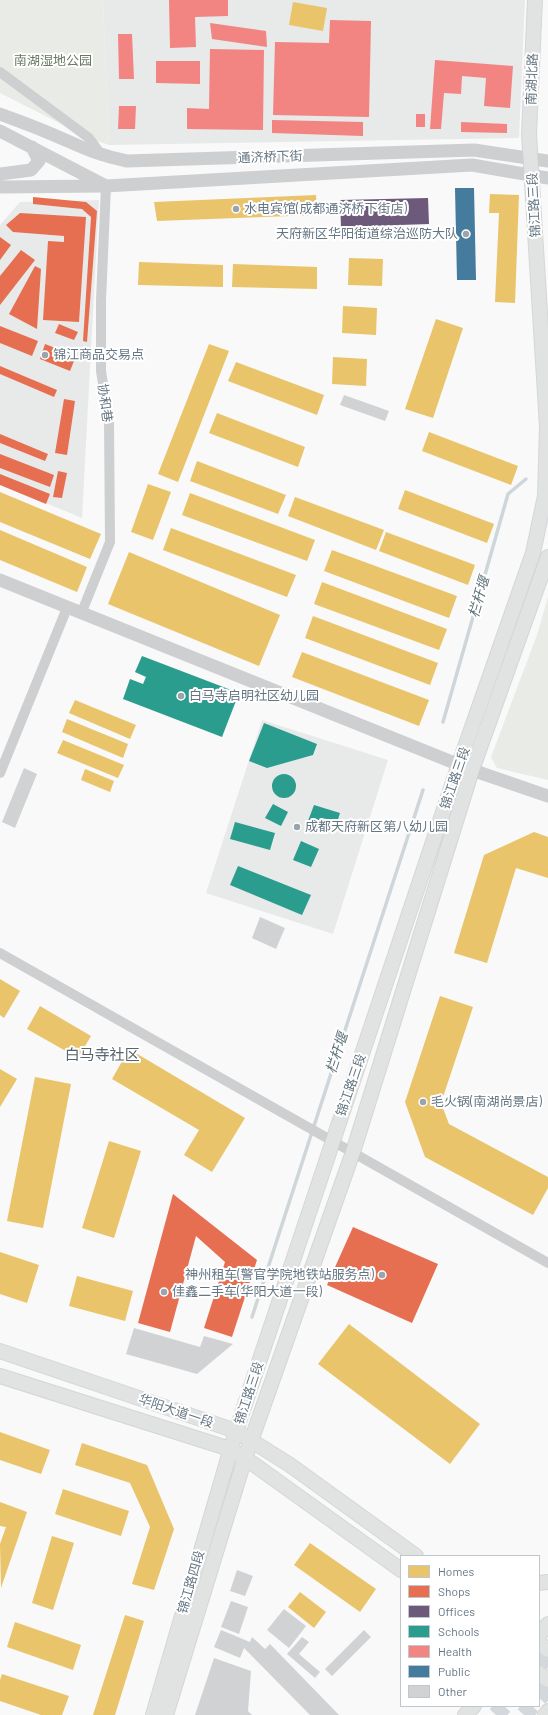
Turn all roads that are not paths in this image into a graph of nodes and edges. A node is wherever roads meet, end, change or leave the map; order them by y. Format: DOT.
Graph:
graph roads {
  1 [pos="535,0"];
  2 [pos="0,72"];
  3 [pos="0,114"];
  4 [pos="0,131"];
  5 [pos="32,147"];
  6 [pos="102,156"];
  7 [pos="531,158"];
  8 [pos="548,161"];
  9 [pos="0,174"];
  10 [pos="533,175"];
  11 [pos="548,178"];
  12 [pos="106,186"];
  13 [pos="0,187"];
  14 [pos="548,557"];
  15 [pos="0,580"];
  16 [pos="67,608"];
  17 [pos="81,614"];
  18 [pos="459,764"];
  19 [pos="472,770"];
  20 [pos="0,773"];
  21 [pos="548,796"];
  22 [pos="0,953"];
  23 [pos="333,1141"];
  24 [pos="353,1152"];
  25 [pos="548,1262"];
  26 [pos="0,1351"];
  27 [pos="0,1376"];
  28 [pos="236,1431"];
  29 [pos="251,1439"];
  30 [pos="230,1449"];
  31 [pos="245,1458"];
  32 [pos="415,1555"];
  33 [pos="400,1569"];
  34 [pos="548,1624"];
  35 [pos="540,1634"];
  36 [pos="540,1644"];
  37 [pos="548,1650"];
  38 [pos="540,1673"];
  39 [pos="548,1680"];
  40 [pos="473,1707"];
  41 [pos="548,1711"];
  42 [pos="153,1715"];
  43 [pos="166,1715"];
  44 [pos="465,1715"];
  45 [pos="545,1715"];
  1 -- 7 [label="main road, 南湖北路"];
  2 -- 6 [label="street"];
  3 -- 6 [label="street, 通济桥下街"];
  4 -- 5 [label="street"];
  5 -- 9 [label="street"];
  5 -- 12 [label="street"];
  6 -- 7 [label="street, 通济桥下街"];
  7 -- 8 [label="street, 通济桥下街"];
  7 -- 10 [label="main road, 锦江路三段"];
  10 -- 11 [label="street, 通济桥下街"];
  10 -- 12 [label="street, 通济桥下街"];
  10 -- 18 [label="main road, 锦江路三段"];
  12 -- 13 [label="street, 通济桥下街"];
  12 -- 17 [label="street, 协和巷"];
  14 -- 19 [label="main road, 锦江路三段"];
  15 -- 16 [label="street"];
  16 -- 17 [label="street"];
  16 -- 20 [label="street"];
  17 -- 18 [label="street"];
  18 -- 19 [label="street"];
  18 -- 23 [label="main road, 锦江路三段"];
  19 -- 21 [label="street"];
  19 -- 24 [label="main road, 锦江路三段"];
  22 -- 23 [label="street"];
  23 -- 24 [label="street"];
  23 -- 28 [label="main road, 锦江路三段"];
  24 -- 25 [label="street"];
  24 -- 29 [label="main road, 锦江路三段"];
  26 -- 28 [label="main road, 华阳大道一段"];
  27 -- 30 [label="main road, 华阳大道一段"];
  28 -- 29 [label="main road, 华阳大道一段"];
  28 -- 30 [label="main road, 锦江路三段"];
  29 -- 31 [label="main road, 锦江路三段"];
  29 -- 32 [label="main road, 华阳大道一段"];
  30 -- 31 [label="main road, 华阳大道一段"];
  30 -- 42 [label="main road, 锦江路四段"];
  31 -- 33 [label="main road, 华阳大道一段"];
  31 -- 43 [label="main road, 锦江路四段"];
  34 -- 35 [label="main road"];
  36 -- 37 [label="main road"];
  38 -- 39 [label="main road"];
  40 -- 44 [label="main road"];
  41 -- 45 [label="main road"];
}
